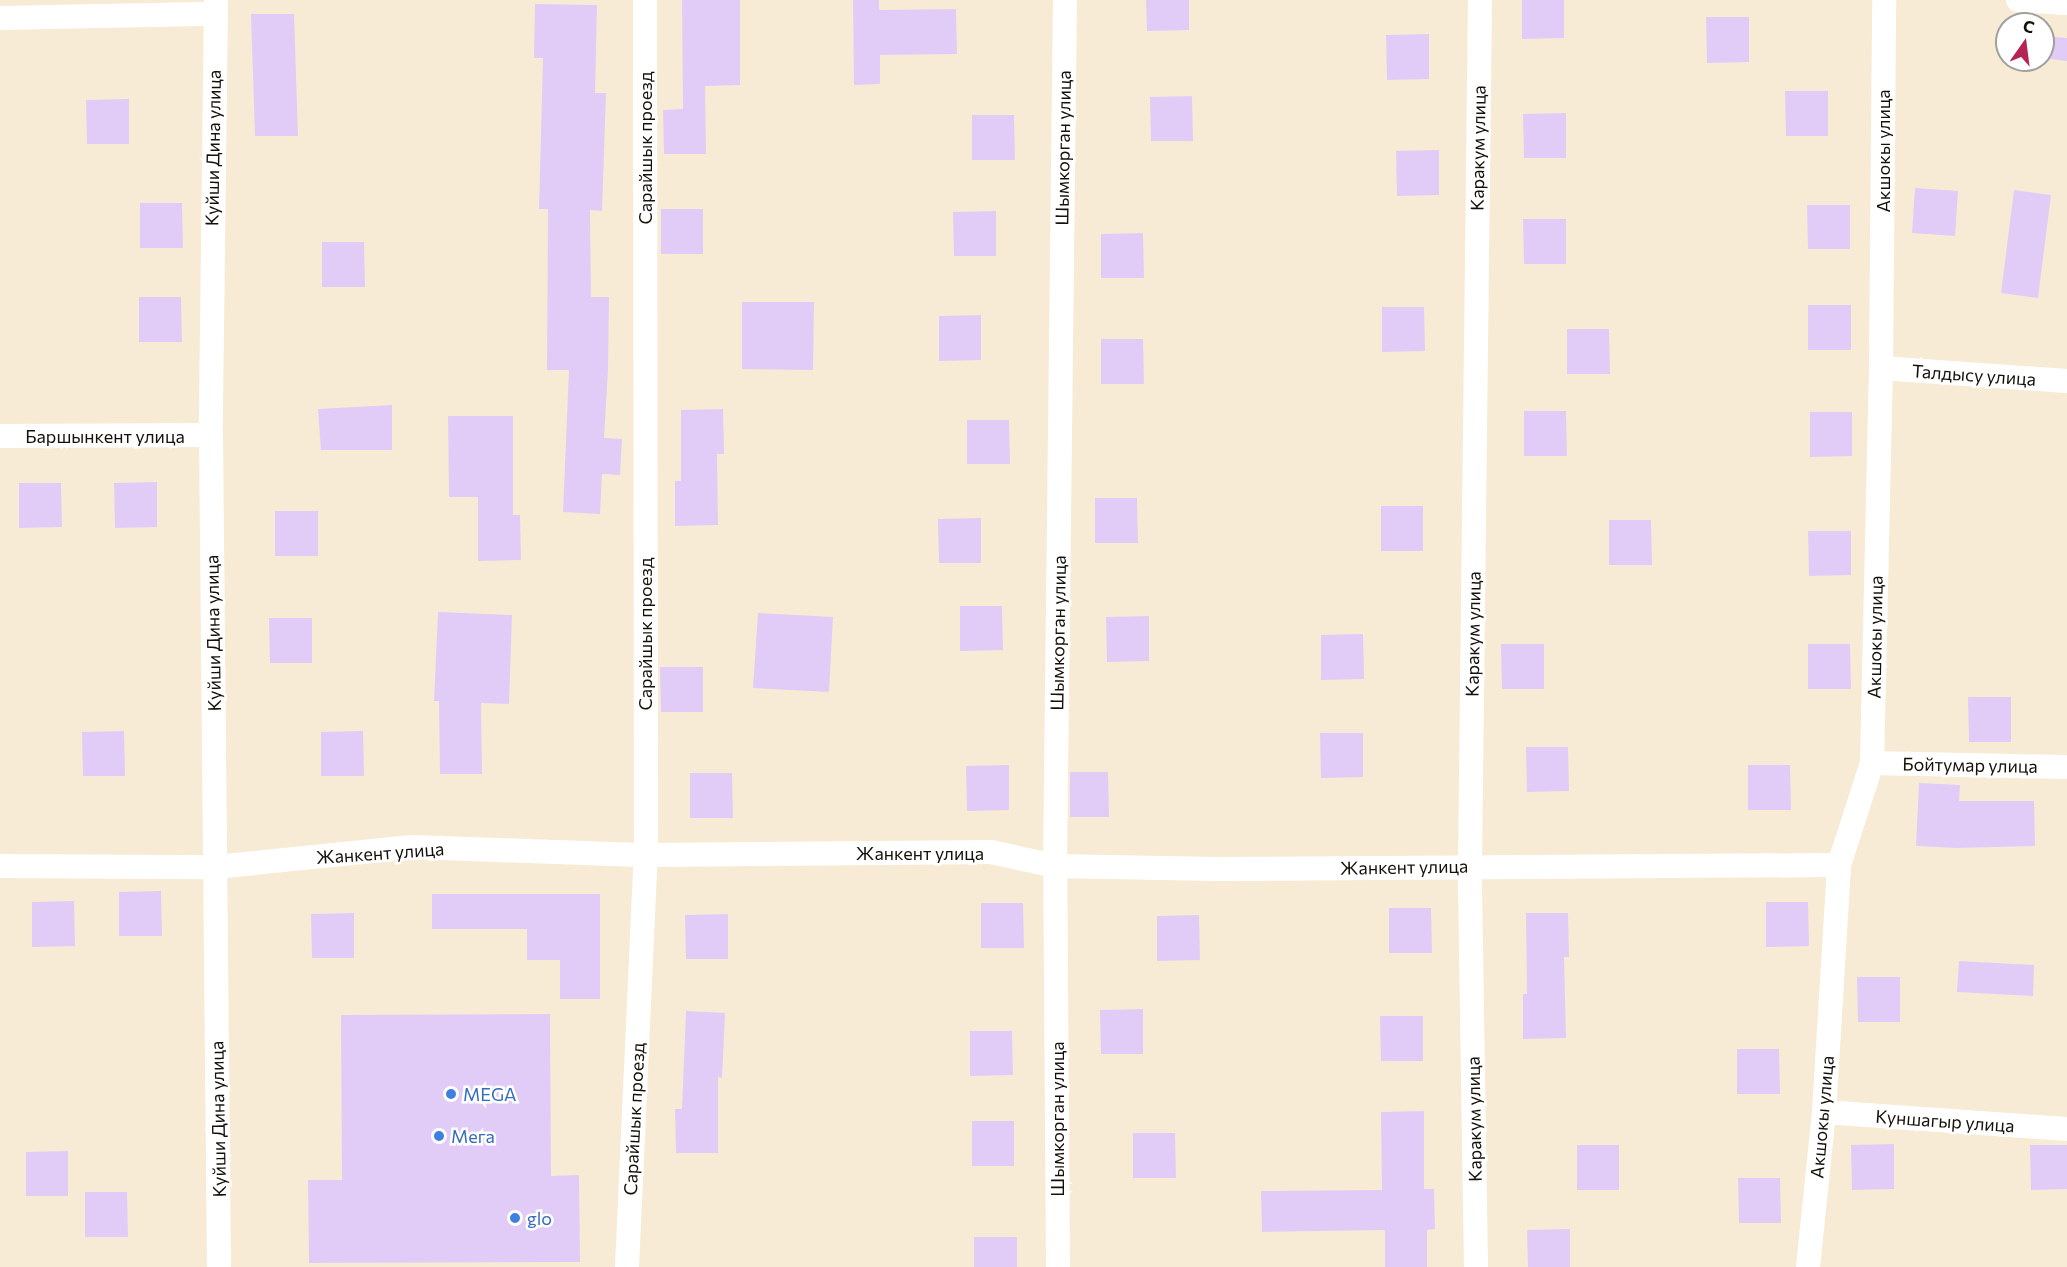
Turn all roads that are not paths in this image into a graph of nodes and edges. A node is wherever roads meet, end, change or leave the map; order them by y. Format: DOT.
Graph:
graph roads {
  1 [pos="645,0"];
  2 [pos="1065,0"];
  3 [pos="1480,0"];
  4 [pos="1884,0"];
  5 [pos="2018,0"];
  6 [pos="2067,3"];
  7 [pos="215,7"];
  8 [pos="0,18"];
  9 [pos="1881,368"];
  10 [pos="2067,381"];
  11 [pos="211,435"];
  12 [pos="0,436"];
  13 [pos="1872,763"];
  14 [pos="2067,767"];
  15 [pos="646,855"];
  16 [pos="1839,865"];
  17 [pos="0,866"];
  18 [pos="1055,866"];
  19 [pos="1470,866"];
  20 [pos="215,867"];
  21 [pos="1824,1112"];
  22 [pos="2067,1129"];
  23 [pos="219,1267"];
  24 [pos="627,1267"];
  25 [pos="1058,1267"];
  26 [pos="1476,1267"];
  27 [pos="1808,1267"];
  1 -- 15 [label="street, Сарайшык проезд"];
  2 -- 18 [label="street, Шымкорган улица"];
  3 -- 19 [label="street, Каракум улица"];
  4 -- 9 [label="street, Акшокы улица"];
  5 -- 6 [label="street"];
  7 -- 8 [label="street"];
  7 -- 11 [label="street, Куйши Дина улица"];
  9 -- 10 [label="street, Талдысу улица"];
  9 -- 13 [label="street, Акшокы улица"];
  11 -- 12 [label="street, Баршынкент улица"];
  11 -- 20 [label="street, Куйши Дина улица"];
  13 -- 14 [label="street, Бойтумар улица"];
  13 -- 16 [label="street, Акшокы улица"];
  15 -- 18 [label="street, Жанкент улица"];
  15 -- 20 [label="street, Жанкент улица"];
  15 -- 24 [label="street, Сарайшык проезд"];
  16 -- 19 [label="street, Жанкент улица"];
  16 -- 21 [label="street, Акшокы улица"];
  17 -- 20 [label="street, Жанкент улица"];
  18 -- 19 [label="street, Жанкент улица"];
  18 -- 25 [label="street, Шымкорган улица"];
  19 -- 26 [label="street, Каракум улица"];
  20 -- 23 [label="street, Куйши Дина улица"];
  21 -- 22 [label="street, Куншагыр улица"];
  21 -- 27 [label="street, Акшокы улица"];
}
